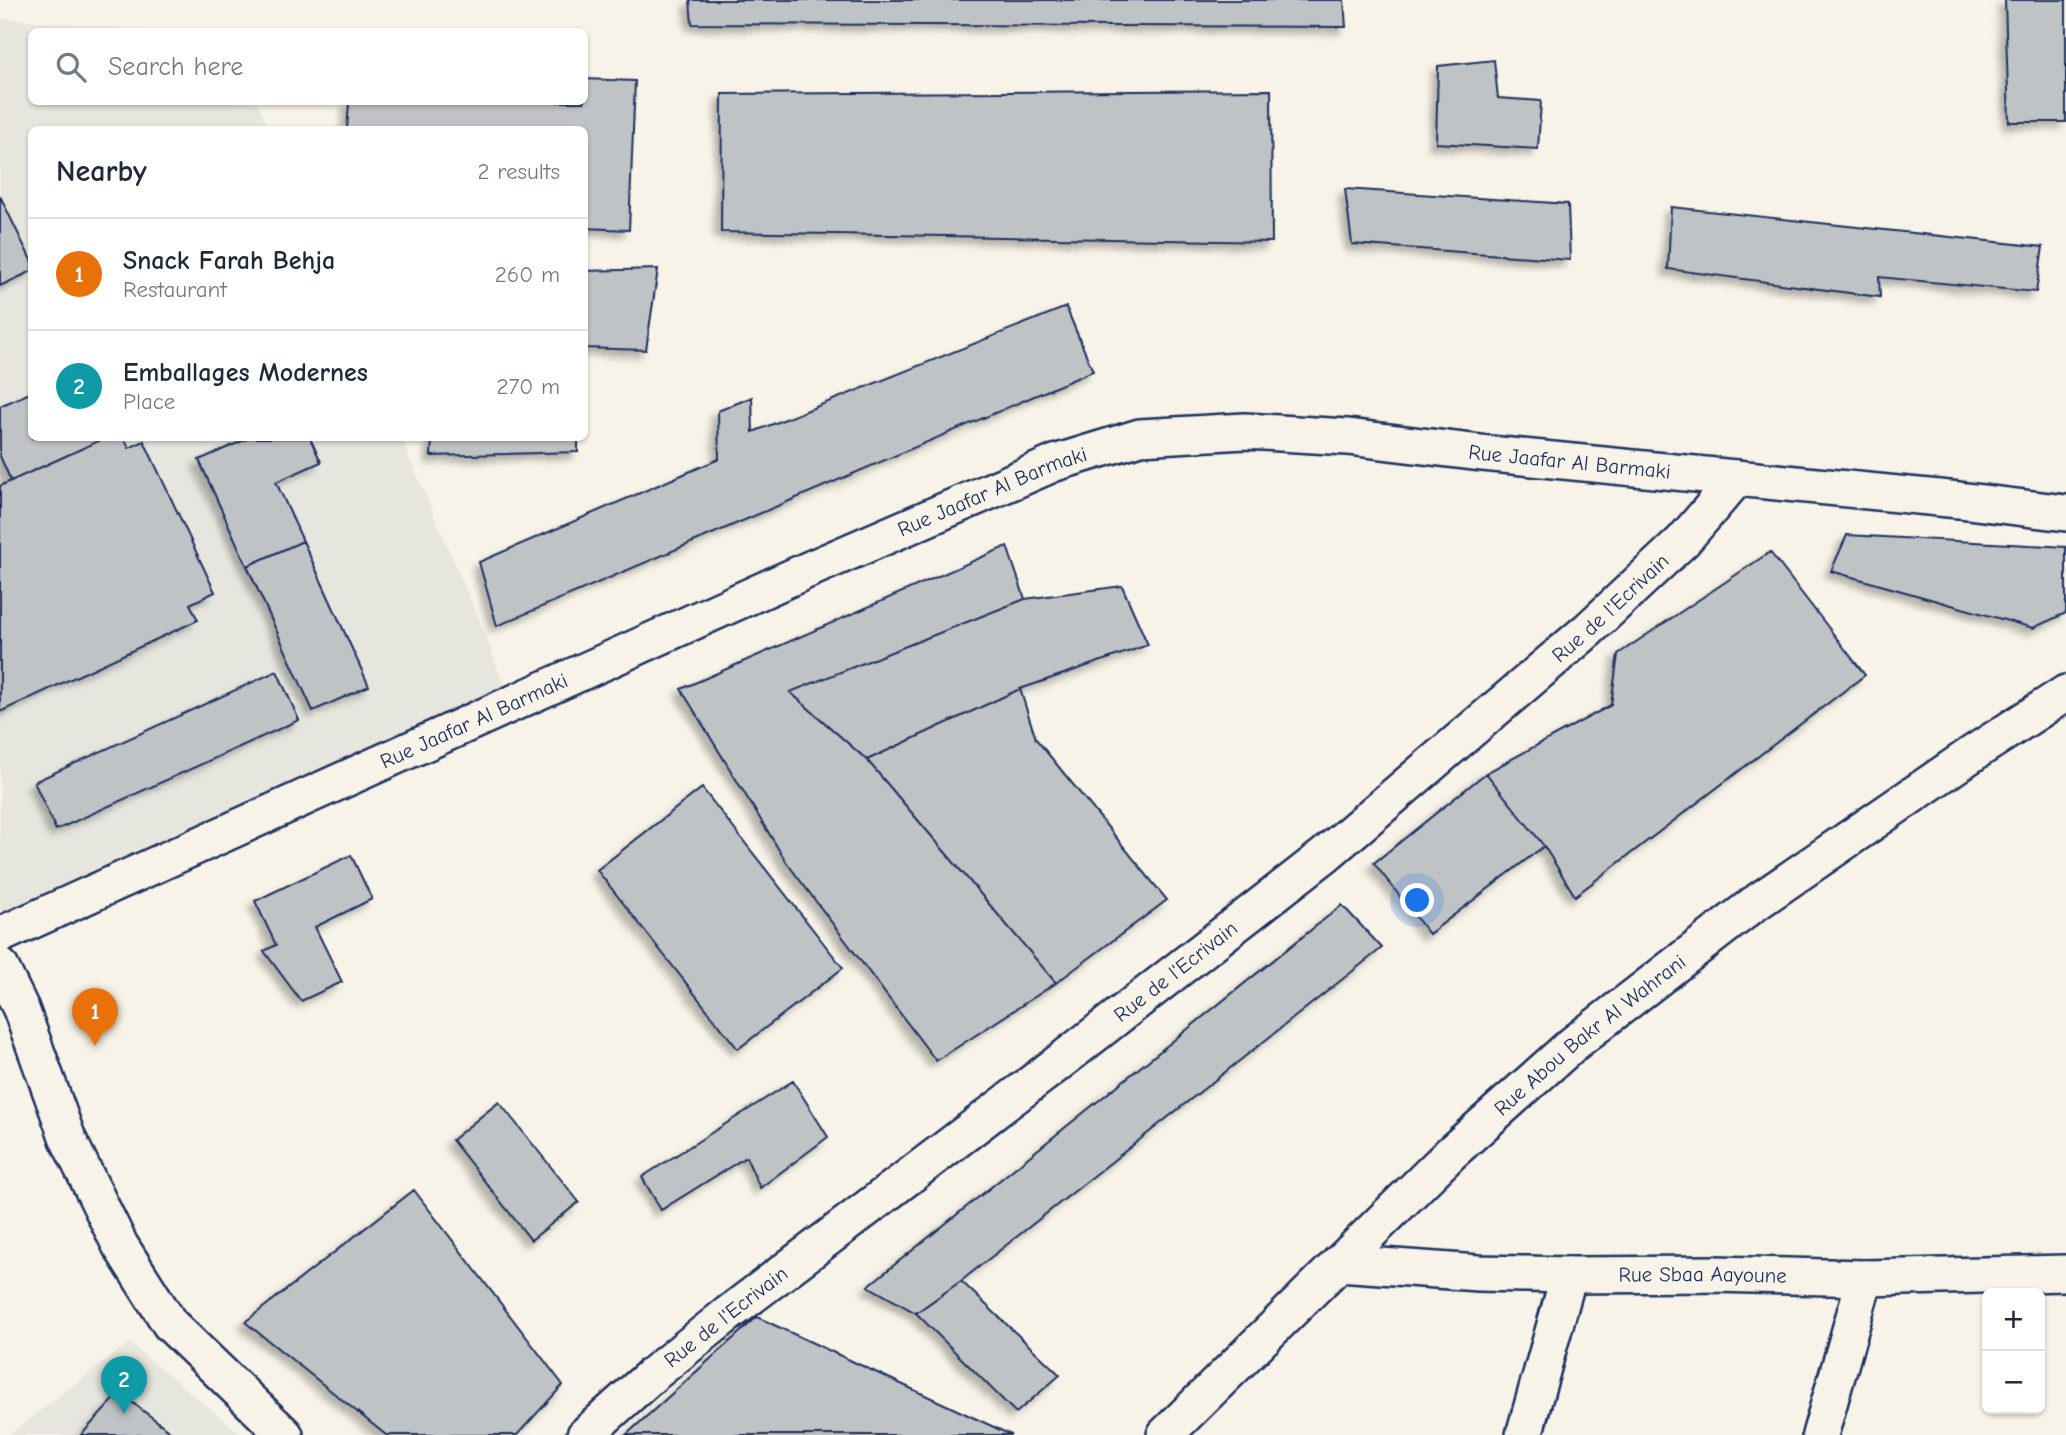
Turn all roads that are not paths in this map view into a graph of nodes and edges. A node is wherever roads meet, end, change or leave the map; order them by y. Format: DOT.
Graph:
graph roads {
  1 [pos="1737,478"];
  2 [pos="2066,513"];
  3 [pos="2066,693"];
  4 [pos="0,935"];
  5 [pos="0,966"];
  6 [pos="1339,1263"];
  7 [pos="2066,1273"];
  8 [pos="1569,1275"];
  9 [pos="1865,1278"];
  10 [pos="285,1435"];
  11 [pos="586,1435"];
  12 [pos="1165,1435"];
  13 [pos="1524,1435"];
  14 [pos="1819,1435"];
  1 -- 2 [label="street, Rue Jaafar Al Barmaki"];
  1 -- 4 [label="street, Rue Jaafar Al Barmaki"];
  1 -- 11 [label="street, Rue de l'Ecrivain"];
  3 -- 6 [label="street, Rue Abou Bakr Al Wahrani"];
  5 -- 10 [label="street"];
  6 -- 8 [label="street, Rue Sbaa Aayoune"];
  6 -- 12 [label="street, Rue Abou Bakr Al Wahrani"];
  7 -- 9 [label="street, Rue Sbaa Aayoune"];
  8 -- 9 [label="street, Rue Sbaa Aayoune"];
  8 -- 13 [label="street"];
  9 -- 14 [label="street"];
}
